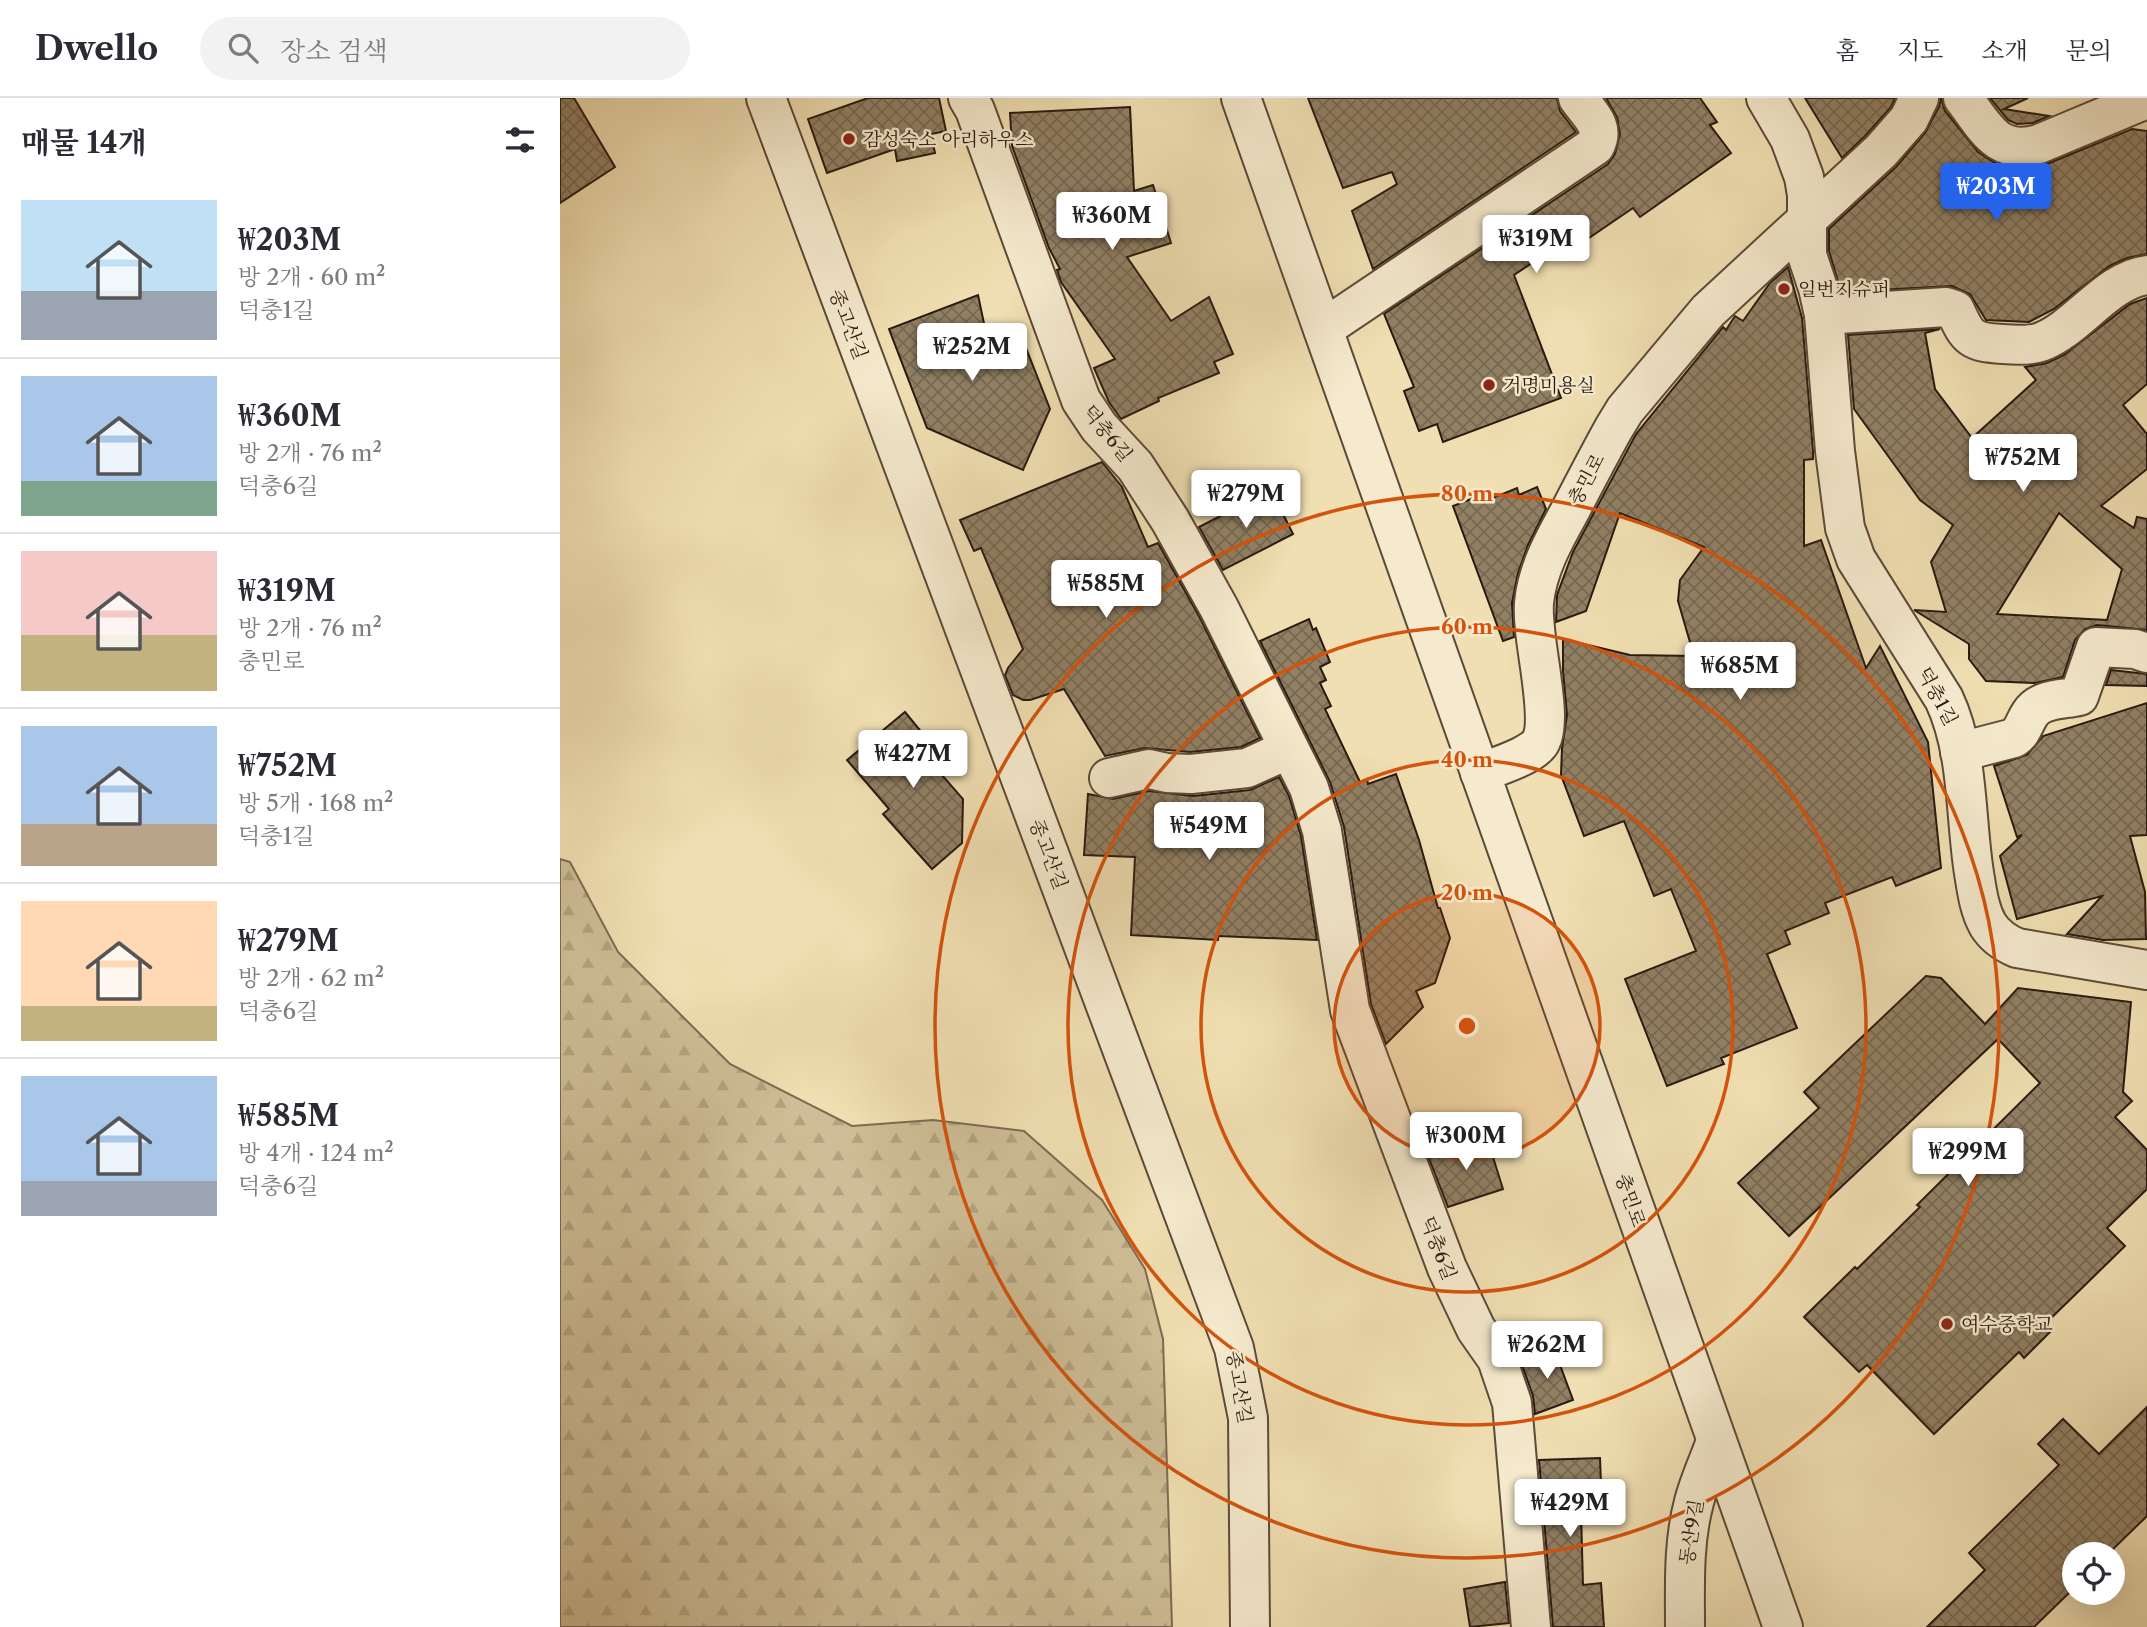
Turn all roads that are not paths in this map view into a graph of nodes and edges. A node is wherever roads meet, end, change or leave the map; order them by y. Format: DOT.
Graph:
graph roads {
  1 [pos="766,98"];
  2 [pos="968,98"];
  3 [pos="1241,98"];
  4 [pos="1578,98"];
  5 [pos="1766,98"];
  6 [pos="1919,98"];
  7 [pos="1964,98"];
  8 [pos="2137,103"];
  9 [pos="1808,218"];
  10 [pos="2147,275"];
  11 [pos="1824,315"];
  12 [pos="1323,329"];
  13 [pos="2147,653"];
  14 [pos="1289,749"];
  15 [pos="1960,752"];
  16 [pos="1480,773"];
  17 [pos="1109,778"];
  18 [pos="2147,970"];
  19 [pos="1716,1441"];
  20 [pos="1250,1627"];
  21 [pos="1531,1627"];
  22 [pos="1685,1627"];
  23 [pos="1783,1627"];
  1 -- 20 [label="street, 종고산길"];
  2 -- 14 [label="street, 덕충6길"];
  3 -- 12 [label="street, 충민로"];
  4 -- 12 [label="street"];
  5 -- 9 [label="street, 덕충1길"];
  6 -- 9 [label="street"];
  7 -- 8 [label="street"];
  9 -- 11 [label="street, 덕충1길"];
  9 -- 16 [label="street, 충민로"];
  10 -- 11 [label="street"];
  11 -- 15 [label="street, 덕충1길"];
  12 -- 16 [label="street, 충민로"];
  13 -- 15 [label="street"];
  14 -- 17 [label="street"];
  14 -- 21 [label="street, 덕충6길"];
  15 -- 18 [label="street, 덕충1길"];
  16 -- 19 [label="street, 충민로"];
  19 -- 22 [label="street, 동산9길"];
  19 -- 23 [label="street, 충민로"];
}
